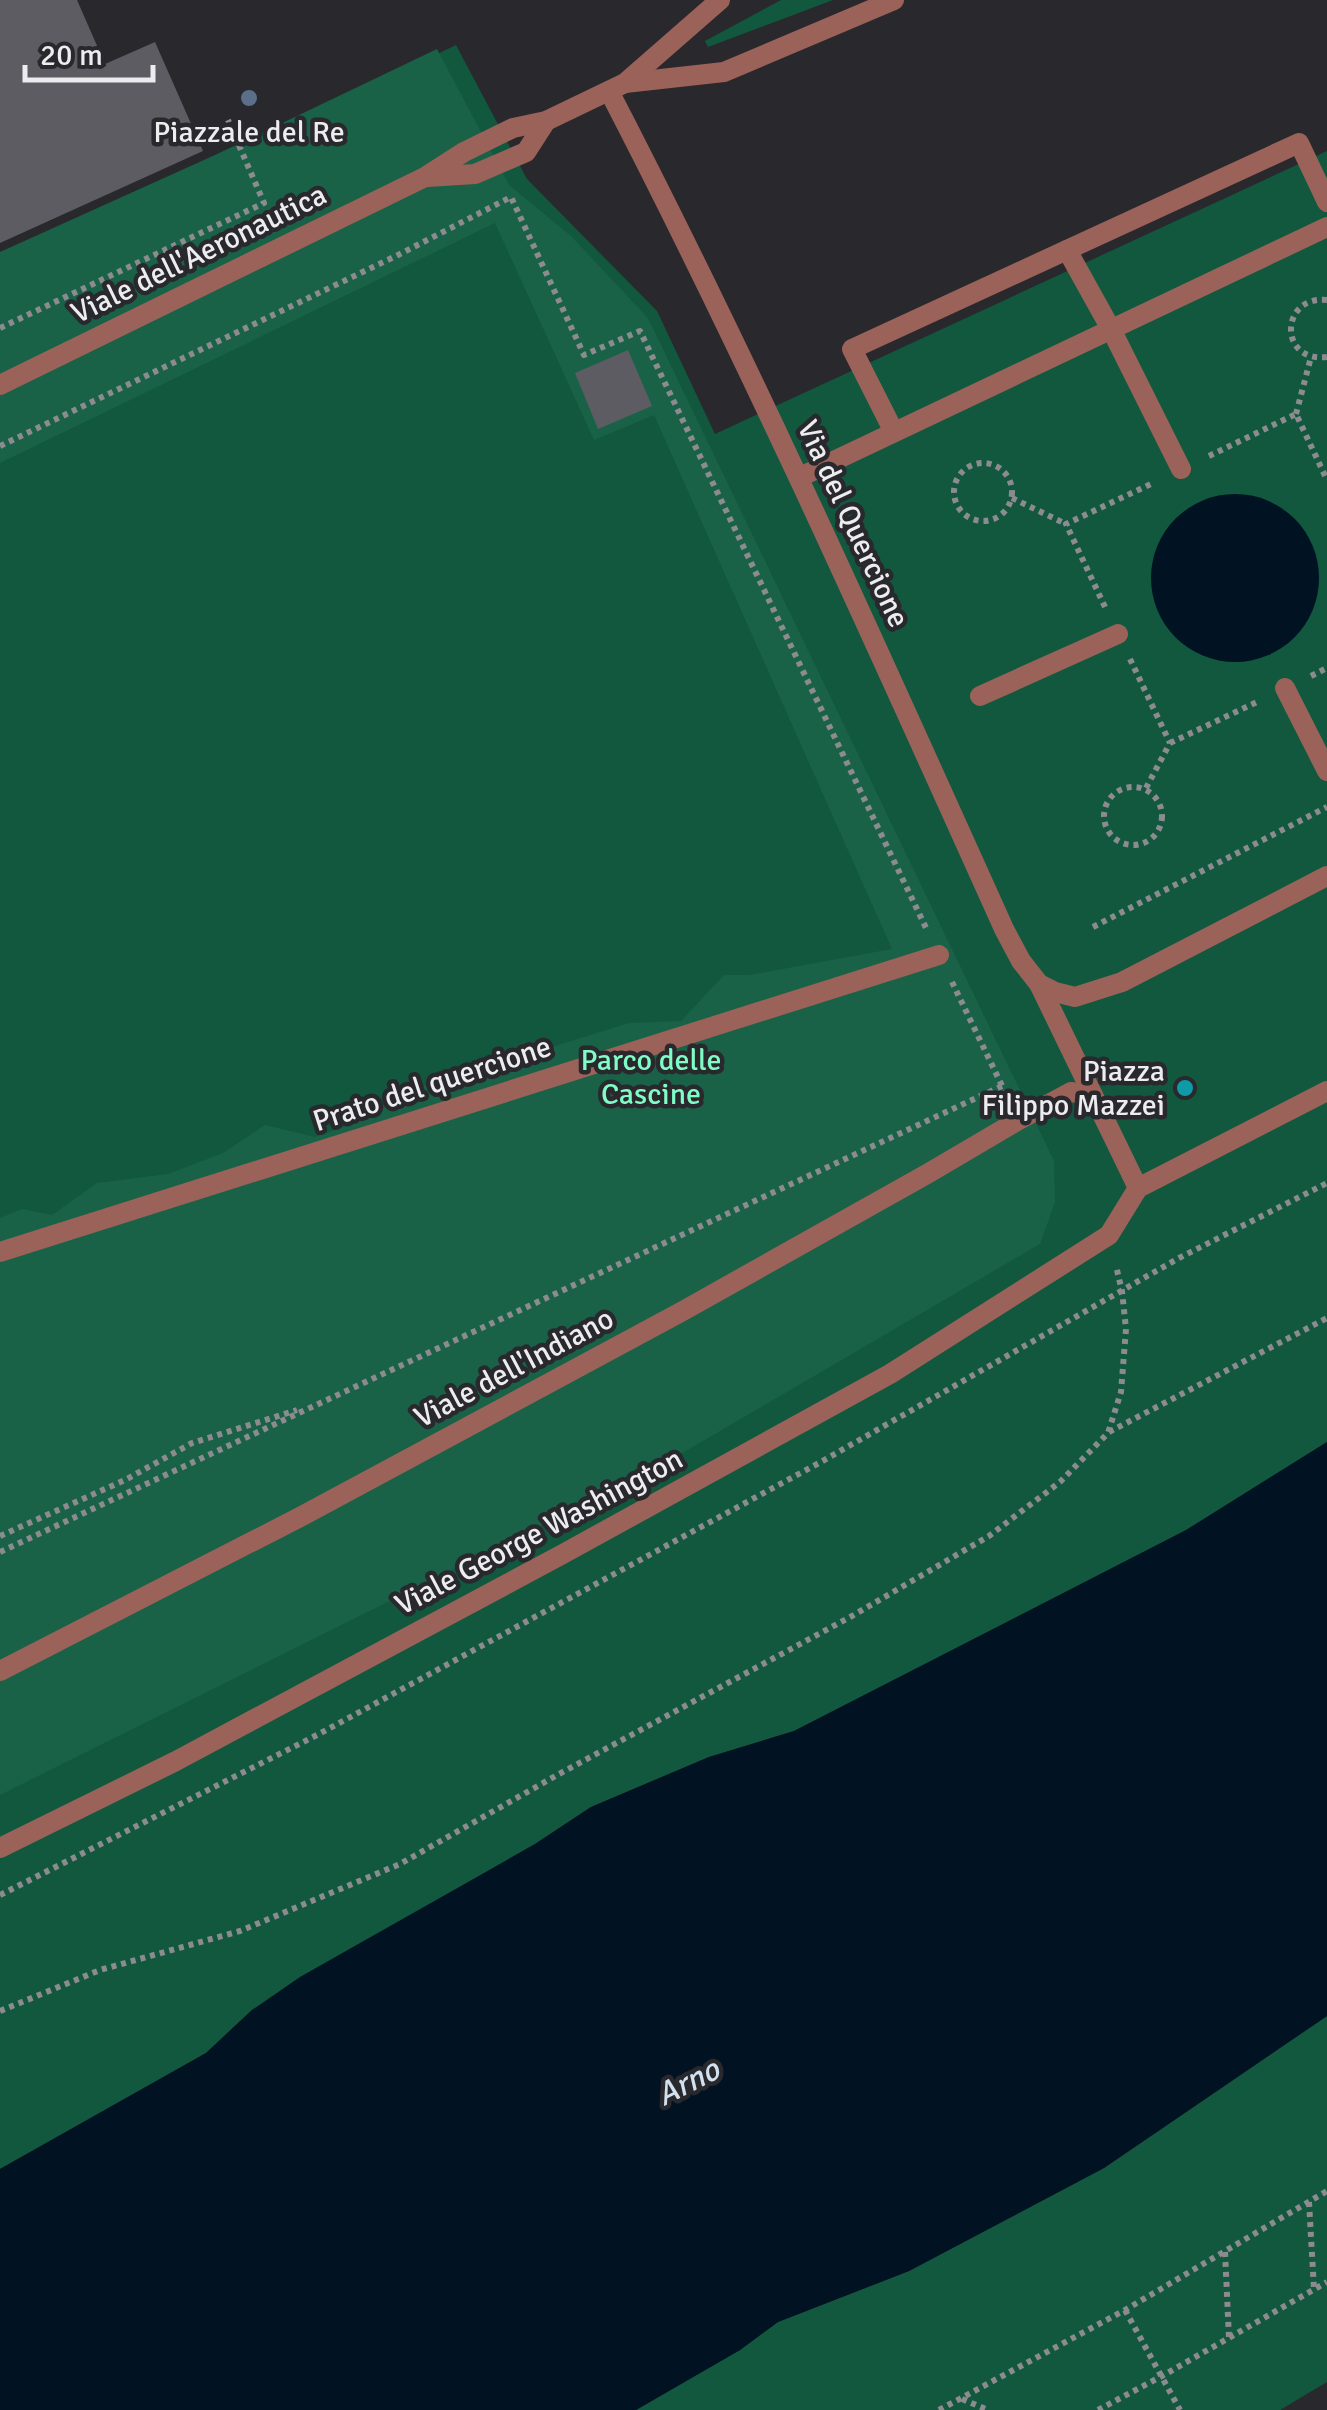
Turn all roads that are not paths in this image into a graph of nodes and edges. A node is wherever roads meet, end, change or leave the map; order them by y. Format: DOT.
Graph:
graph roads {
  1 [pos="720,0"];
  2 [pos="894,0"];
  3 [pos="617,87"];
  4 [pos="1327,202"];
  5 [pos="1327,228"];
  6 [pos="1067,250"];
  7 [pos="1112,330"];
  8 [pos="0,385"];
  9 [pos="894,432"];
  10 [pos="1181,469"];
  11 [pos="800,477"];
  12 [pos="1118,634"];
  13 [pos="1286,688"];
  14 [pos="980,696"];
  15 [pos="1327,771"];
  16 [pos="1327,876"];
  17 [pos="939,955"];
  18 [pos="1039,984"];
  19 [pos="1327,1091"];
  20 [pos="1092,1095"];
  21 [pos="1138,1188"];
  22 [pos="0,1252"];
  23 [pos="0,1671"];
  24 [pos="0,1848"];
  1 -- 3 [label="street"];
  2 -- 3 [label="street"];
  3 -- 8 [label="street, Viale dell'Aeronautica"];
  3 -- 11 [label="street, Via del Quercione"];
  4 -- 6 [label="street"];
  5 -- 7 [label="street"];
  6 -- 7 [label="street"];
  6 -- 9 [label="street"];
  7 -- 9 [label="street"];
  7 -- 10 [label="street"];
  9 -- 11 [label="street"];
  11 -- 18 [label="street, Via del Quercione"];
  12 -- 14 [label="street"];
  13 -- 15 [label="street"];
  16 -- 18 [label="street"];
  17 -- 22 [label="street, Prato del quercione"];
  18 -- 20 [label="street"];
  19 -- 21 [label="street"];
  20 -- 21 [label="street"];
  20 -- 23 [label="street, Viale dell'Indiano"];
  21 -- 24 [label="street, Viale George Washington"];
}
